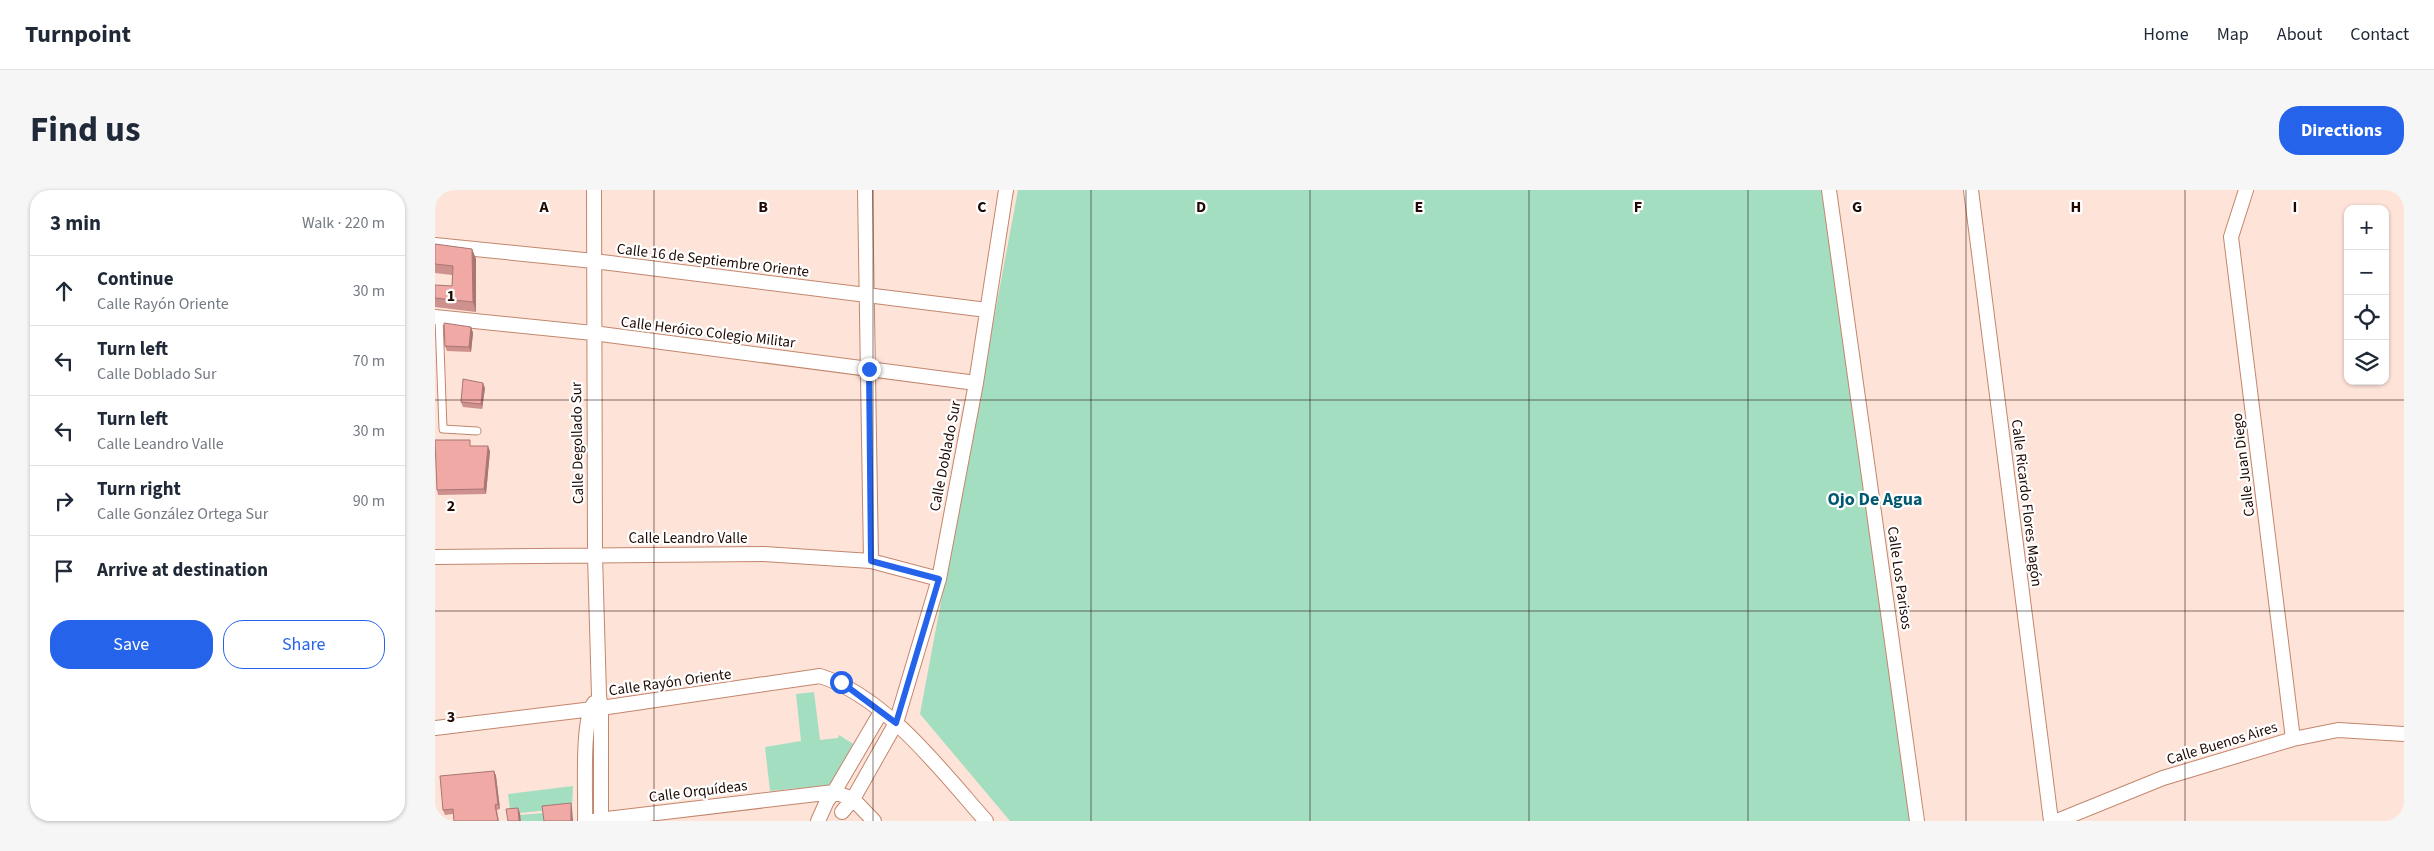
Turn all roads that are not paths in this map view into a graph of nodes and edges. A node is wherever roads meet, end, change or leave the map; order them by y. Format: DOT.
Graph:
graph roads {
  1 [pos="594,190"];
  2 [pos="865,190"];
  3 [pos="1006,190"];
  4 [pos="1829,190"];
  5 [pos="1971,190"];
  6 [pos="2246,190"];
  7 [pos="435,245"];
  8 [pos="594,261"];
  9 [pos="867,296"];
  10 [pos="987,310"];
  11 [pos="437,317"];
  12 [pos="593,333"];
  13 [pos="869,369"];
  14 [pos="976,382"];
  15 [pos="477,431"];
  16 [pos="595,555"];
  17 [pos="435,557"];
  18 [pos="871,561"];
  19 [pos="939,579"];
  20 [pos="596,705"];
  21 [pos="881,712"];
  22 [pos="896,723"];
  23 [pos="435,728"];
  24 [pos="2404,734"];
  25 [pos="2293,739"];
  26 [pos="831,796"];
  27 [pos="853,800"];
  28 [pos="846,817"];
  29 [pos="585,821"];
  30 [pos="598,821"];
  31 [pos="818,821"];
  32 [pos="874,821"];
  33 [pos="986,821"];
  34 [pos="1917,821"];
  35 [pos="2051,821"];
  36 [pos="2057,821"];
  1 -- 8 [label="street, Calle Degollado Sur"];
  2 -- 9 [label="street"];
  3 -- 10 [label="street, Calle Doblado Sur"];
  4 -- 34 [label="street, Calle Los Parisos"];
  5 -- 35 [label="street, Calle Ricardo Flores Magón"];
  6 -- 25 [label="street, Calle Juan Diego"];
  7 -- 8 [label="street, Calle 16 de Septiembre Oriente"];
  8 -- 9 [label="street, Calle 16 de Septiembre Oriente"];
  8 -- 12 [label="street, Calle Degollado Sur"];
  9 -- 10 [label="street, Calle 16 de Septiembre Oriente"];
  9 -- 13 [label="street"];
  10 -- 14 [label="street, Calle Doblado Sur"];
  11 -- 12 [label="street, Calle Heróico Colegio Militar"];
  11 -- 15 [label="lane"];
  12 -- 13 [label="street, Calle Heróico Colegio Militar"];
  12 -- 16 [label="street, Calle Degollado Sur"];
  13 -- 14 [label="street, Calle Heróico Colegio Militar"];
  13 -- 18 [label="street"];
  14 -- 19 [label="street, Calle Doblado Sur"];
  16 -- 17 [label="street, Calle Leandro Valle"];
  16 -- 18 [label="street, Calle Leandro Valle"];
  16 -- 20 [label="street, Calle Degollado Sur"];
  18 -- 19 [label="street, Calle Leandro Valle"];
  19 -- 22 [label="street, Calle Doblado Sur"];
  20 -- 21 [label="street, Calle Rayón Oriente"];
  20 -- 23 [label="street, Calle Rayón Oriente"];
  20 -- 29 [label="street"];
  20 -- 30 [label="street"];
  21 -- 22 [label="street, Calle Rayón Oriente"];
  21 -- 26 [label="street"];
  22 -- 27 [label="street, Calle Doblado Sur"];
  22 -- 33 [label="street, Calle Rayón Oriente"];
  24 -- 25 [label="street, Calle Buenos Aires"];
  25 -- 36 [label="street, Calle Buenos Aires"];
  26 -- 27 [label="street"];
  26 -- 28 [label="street"];
  26 -- 30 [label="street, Calle Orquídeas"];
  26 -- 31 [label="street"];
  27 -- 28 [label="street, Calle Doblado Sur"];
  27 -- 32 [label="street"];
}
